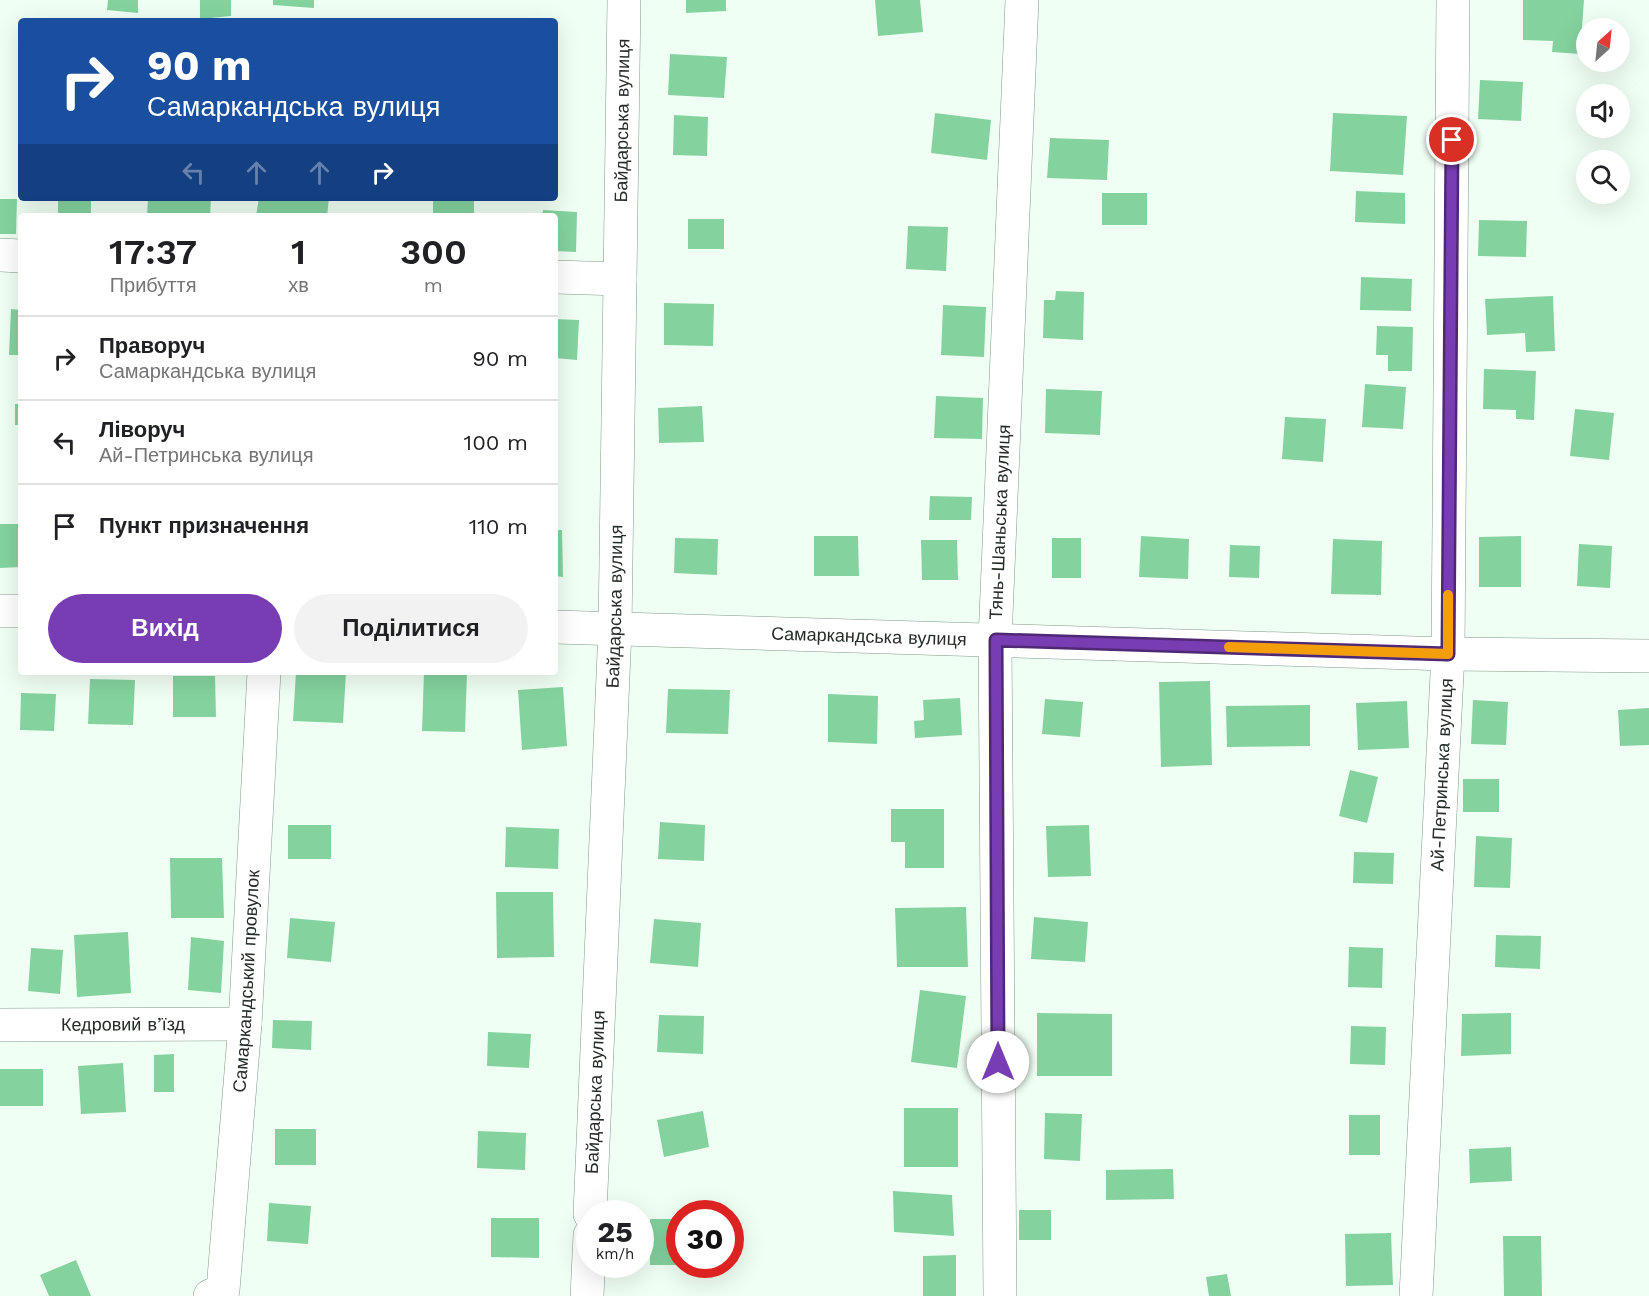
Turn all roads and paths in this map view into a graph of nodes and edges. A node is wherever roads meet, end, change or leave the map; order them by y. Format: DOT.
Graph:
graph roads {
  1 [pos="624,0"];
  2 [pos="1022,0"];
  3 [pos="1452,0"];
  4 [pos="0,255"];
  5 [pos="18,256"];
  6 [pos="558,277"];
  7 [pos="620,279"];
  8 [pos="0,611"];
  9 [pos="18,611"];
  10 [pos="558,627"];
  11 [pos="615,629"];
  12 [pos="996,640"];
  13 [pos="1448,654"];
  14 [pos="1649,656"];
  15 [pos="264,675"];
  16 [pos="245,1024"];
  17 [pos="0,1025"];
  18 [pos="591,1200"];
  19 [pos="588,1278"];
  20 [pos="217,1293"];
  21 [pos="587,1296"];
  22 [pos="1000,1296"];
  23 [pos="1416,1296"];
  1 -- 7 [label="street, Байдарська вулиця"];
  2 -- 12 [label="street, Тянь-Шаньська вулиця"];
  3 -- 13 [label="street, Ай-Петринська вулиця"];
  4 -- 5 [label="street"];
  6 -- 7 [label="street"];
  7 -- 11 [label="street, Байдарська вулиця"];
  8 -- 9 [label="street"];
  10 -- 11 [label="street, Самаркандська вулиця"];
  11 -- 12 [label="street, Самаркандська вулиця"];
  11 -- 18 [label="street, Байдарська вулиця"];
  12 -- 13 [label="street, Самаркандська вулиця"];
  12 -- 22 [label="street, Тянь-Шаньська вулиця"];
  13 -- 14 [label="street, Самаркандська вулиця"];
  13 -- 23 [label="street, Ай-Петринська вулиця"];
  15 -- 16 [label="street, Самаркандський провулок"];
  16 -- 17 [label="street, Кедровий в’їзд"];
  16 -- 20 [label="street, Самаркандський провулок"];
  19 -- 21 [label="street"];
}
